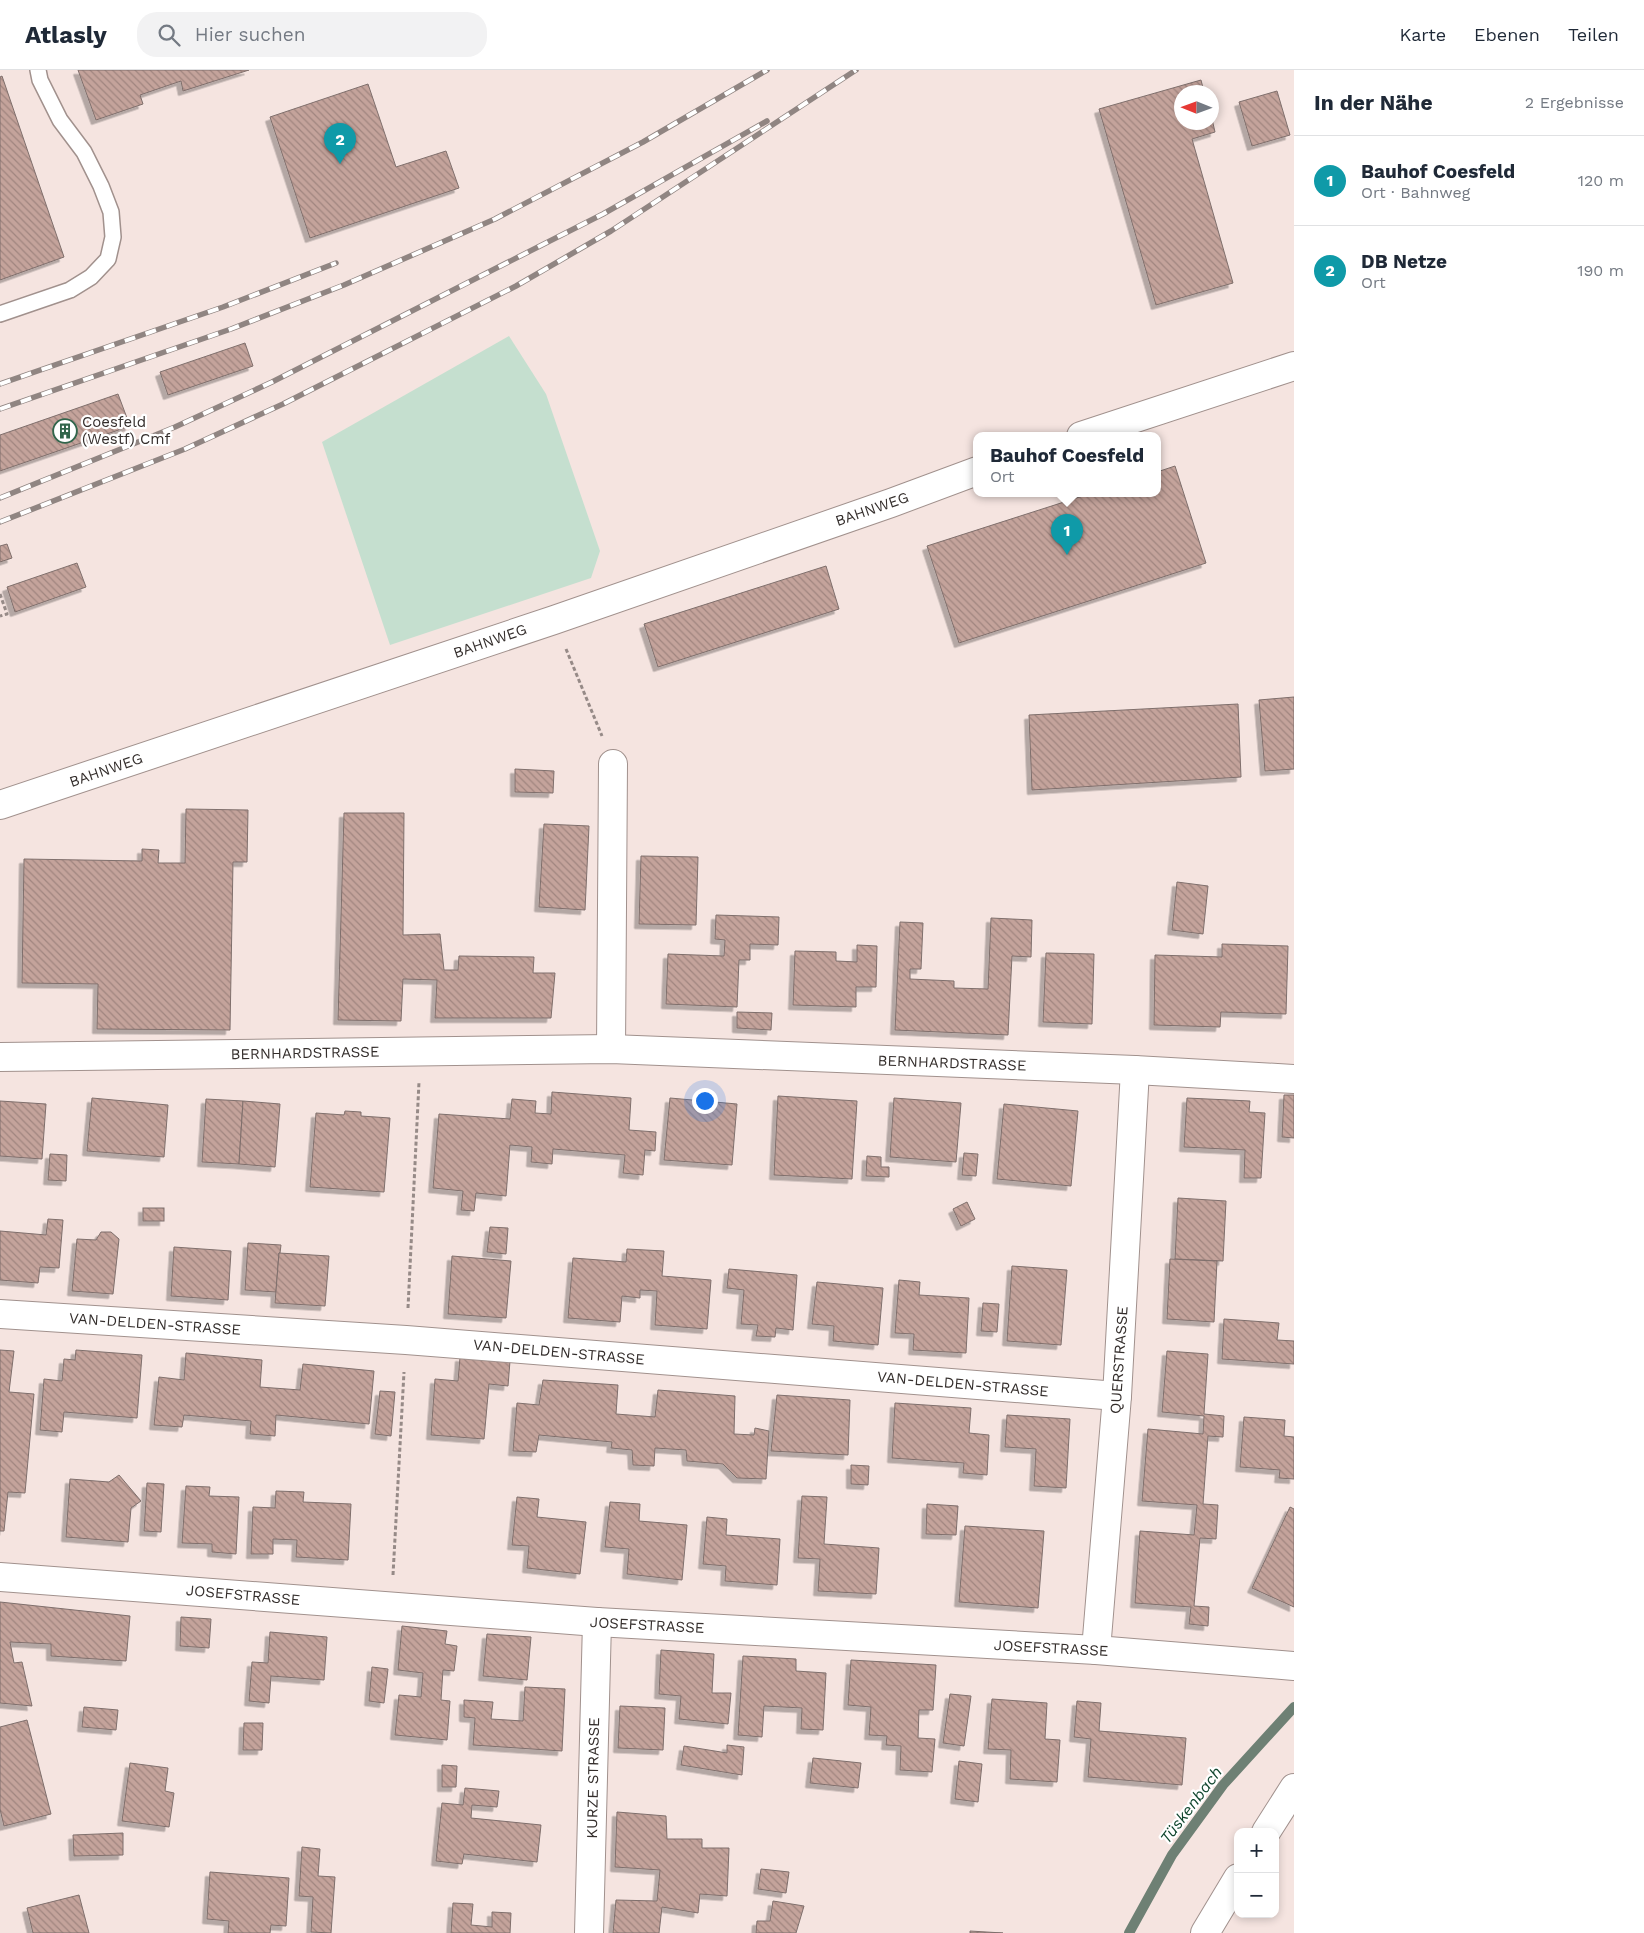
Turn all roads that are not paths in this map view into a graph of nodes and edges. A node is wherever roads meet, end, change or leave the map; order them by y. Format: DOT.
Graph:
graph roads {
  1 [pos="38,70"];
  2 [pos="0,314"];
  3 [pos="1294,366"];
  4 [pos="1093,432"];
  5 [pos="973,472"];
  6 [pos="613,764"];
  7 [pos="0,805"];
  8 [pos="611,1049"];
  9 [pos="0,1057"];
  10 [pos="1135,1070"];
  11 [pos="1294,1079"];
  12 [pos="0,1314"];
  13 [pos="1117,1396"];
  14 [pos="0,1577"];
  15 [pos="596,1622"];
  16 [pos="1096,1650"];
  17 [pos="1289,1666"];
  18 [pos="1294,1788"];
  19 [pos="1269,1828"];
  20 [pos="1234,1885"];
  21 [pos="589,1933"];
  22 [pos="1205,1933"];
  1 -- 2 [label="lane"];
  3 -- 4 [label="street"];
  5 -- 7 [label="street, BAHNWEG"];
  6 -- 8 [label="street"];
  8 -- 9 [label="street, BERNHARDSTRASSE"];
  8 -- 10 [label="street, BERNHARDSTRASSE"];
  10 -- 11 [label="street, BERNHARDSTRASSE"];
  10 -- 13 [label="street, QUERSTRASSE"];
  12 -- 13 [label="street, VAN-DELDEN-STRASSE"];
  13 -- 16 [label="street, QUERSTRASSE"];
  14 -- 15 [label="street, JOSEFSTRASSE"];
  15 -- 16 [label="street, JOSEFSTRASSE"];
  15 -- 21 [label="street, KURZE STRASSE"];
  16 -- 17 [label="street, JOSEFSTRASSE"];
  18 -- 19 [label="street"];
  20 -- 22 [label="street"];
}
